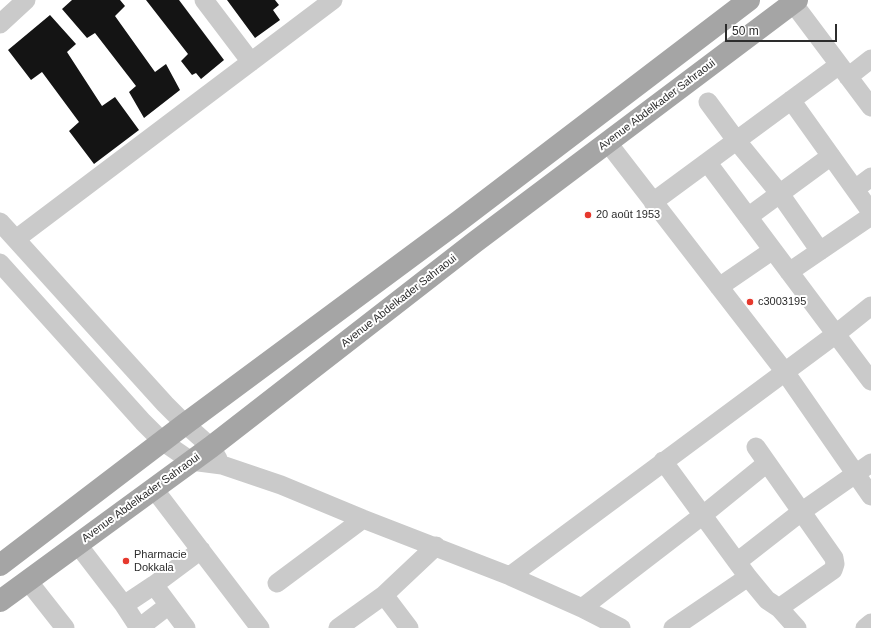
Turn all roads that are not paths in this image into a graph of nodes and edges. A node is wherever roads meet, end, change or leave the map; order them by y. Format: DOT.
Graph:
graph roads {
  1 [pos="26,0"];
  2 [pos="204,0"];
  3 [pos="333,0"];
  4 [pos="749,0"];
  5 [pos="795,1"];
  6 [pos="0,24"];
  7 [pos="871,59"];
  8 [pos="251,62"];
  9 [pos="844,71"];
  10 [pos="791,100"];
  11 [pos="708,102"];
  12 [pos="871,107"];
  13 [pos="736,140"];
  14 [pos="608,142"];
  15 [pos="832,156"];
  16 [pos="707,162"];
  17 [pos="871,177"];
  18 [pos="854,188"];
  19 [pos="780,194"];
  20 [pos="653,202"];
  21 [pos="871,212"];
  22 [pos="871,216"];
  23 [pos="748,217"];
  24 [pos="0,222"];
  25 [pos="16,239"];
  26 [pos="773,250"];
  27 [pos="820,251"];
  28 [pos="0,263"];
  29 [pos="790,272"];
  30 [pos="719,287"];
  31 [pos="871,306"];
  32 [pos="836,334"];
  33 [pos="785,372"];
  34 [pos="871,381"];
  35 [pos="185,424"];
  36 [pos="162,441"];
  37 [pos="211,447"];
  38 [pos="756,447"];
  39 [pos="191,461"];
  40 [pos="663,461"];
  41 [pos="767,463"];
  42 [pos="871,463"];
  43 [pos="222,466"];
  44 [pos="856,474"];
  45 [pos="154,489"];
  46 [pos="871,496"];
  47 [pos="801,512"];
  48 [pos="703,515"];
  49 [pos="363,519"];
  50 [pos="78,545"];
  51 [pos="436,546"];
  52 [pos="201,550"];
  53 [pos="0,565"];
  54 [pos="742,569"];
  55 [pos="510,576"];
  56 [pos="28,580"];
  57 [pos="277,584"];
  58 [pos="154,585"];
  59 [pos="384,595"];
  60 [pos="0,601"];
  61 [pos="124,605"];
  62 [pos="169,605"];
  63 [pos="582,608"];
  64 [pos="779,608"];
  65 [pos="65,628"];
  66 [pos="139,628"];
  67 [pos="186,628"];
  68 [pos="260,628"];
  69 [pos="338,628"];
  70 [pos="409,628"];
  71 [pos="621,628"];
  72 [pos="673,628"];
  73 [pos="797,628"];
  1 -- 6 [label="street"];
  2 -- 8 [label="street"];
  3 -- 8 [label="street"];
  4 -- 35 [label="main road"];
  5 -- 9 [label="street"];
  5 -- 14 [label="main road, Avenue Abdelkader Sahraoui"];
  7 -- 9 [label="street"];
  8 -- 25 [label="street"];
  9 -- 10 [label="street"];
  9 -- 12 [label="street"];
  10 -- 13 [label="street"];
  10 -- 15 [label="street"];
  11 -- 13 [label="street"];
  13 -- 16 [label="street"];
  13 -- 19 [label="street"];
  14 -- 20 [label="street"];
  14 -- 37 [label="main road, Avenue Abdelkader Sahraoui"];
  15 -- 18 [label="street"];
  15 -- 19 [label="street"];
  16 -- 20 [label="street"];
  16 -- 23 [label="street"];
  17 -- 18 [label="street"];
  18 -- 21 [label="street"];
  19 -- 23 [label="street"];
  19 -- 27 [label="street"];
  20 -- 30 [label="street"];
  22 -- 27 [label="street"];
  23 -- 26 [label="street"];
  24 -- 25 [label="street"];
  25 -- 35 [label="street"];
  26 -- 29 [label="street"];
  26 -- 30 [label="street"];
  27 -- 29 [label="street"];
  28 -- 36 [label="street"];
  29 -- 32 [label="street"];
  30 -- 33 [label="street"];
  31 -- 32 [label="street"];
  32 -- 33 [label="street"];
  32 -- 34 [label="street"];
  33 -- 40 [label="street"];
  33 -- 44 [label="street"];
  35 -- 36 [label="main road"];
  35 -- 37 [label="street"];
  36 -- 39 [label="street"];
  36 -- 53 [label="main road"];
  37 -- 39 [label="main road, Avenue Abdelkader Sahraoui"];
  37 -- 43 [label="street"];
  38 -- 41 [label="street"];
  39 -- 43 [label="street"];
  39 -- 45 [label="main road, Avenue Abdelkader Sahraoui"];
  40 -- 48 [label="street"];
  40 -- 55 [label="street"];
  41 -- 47 [label="street"];
  41 -- 48 [label="street"];
  42 -- 44 [label="street"];
  43 -- 49 [label="street"];
  44 -- 46 [label="street"];
  44 -- 47 [label="street"];
  45 -- 50 [label="main road, Avenue Abdelkader Sahraoui"];
  45 -- 52 [label="street"];
  47 -- 54 [label="street"];
  47 -- 64 [label="street"];
  48 -- 54 [label="street"];
  48 -- 63 [label="street"];
  49 -- 51 [label="street"];
  49 -- 57 [label="street"];
  50 -- 56 [label="main road, Avenue Abdelkader Sahraoui"];
  50 -- 61 [label="street"];
  51 -- 55 [label="street"];
  51 -- 59 [label="street"];
  52 -- 58 [label="street"];
  52 -- 68 [label="street"];
  54 -- 64 [label="street"];
  54 -- 72 [label="street"];
  55 -- 63 [label="street"];
  56 -- 60 [label="main road, Avenue Abdelkader Sahraoui"];
  56 -- 65 [label="street"];
  58 -- 61 [label="street"];
  58 -- 62 [label="street"];
  59 -- 69 [label="street"];
  59 -- 70 [label="street"];
  61 -- 66 [label="street"];
  62 -- 66 [label="street"];
  62 -- 67 [label="street"];
  63 -- 71 [label="street"];
  64 -- 73 [label="street"];
}
